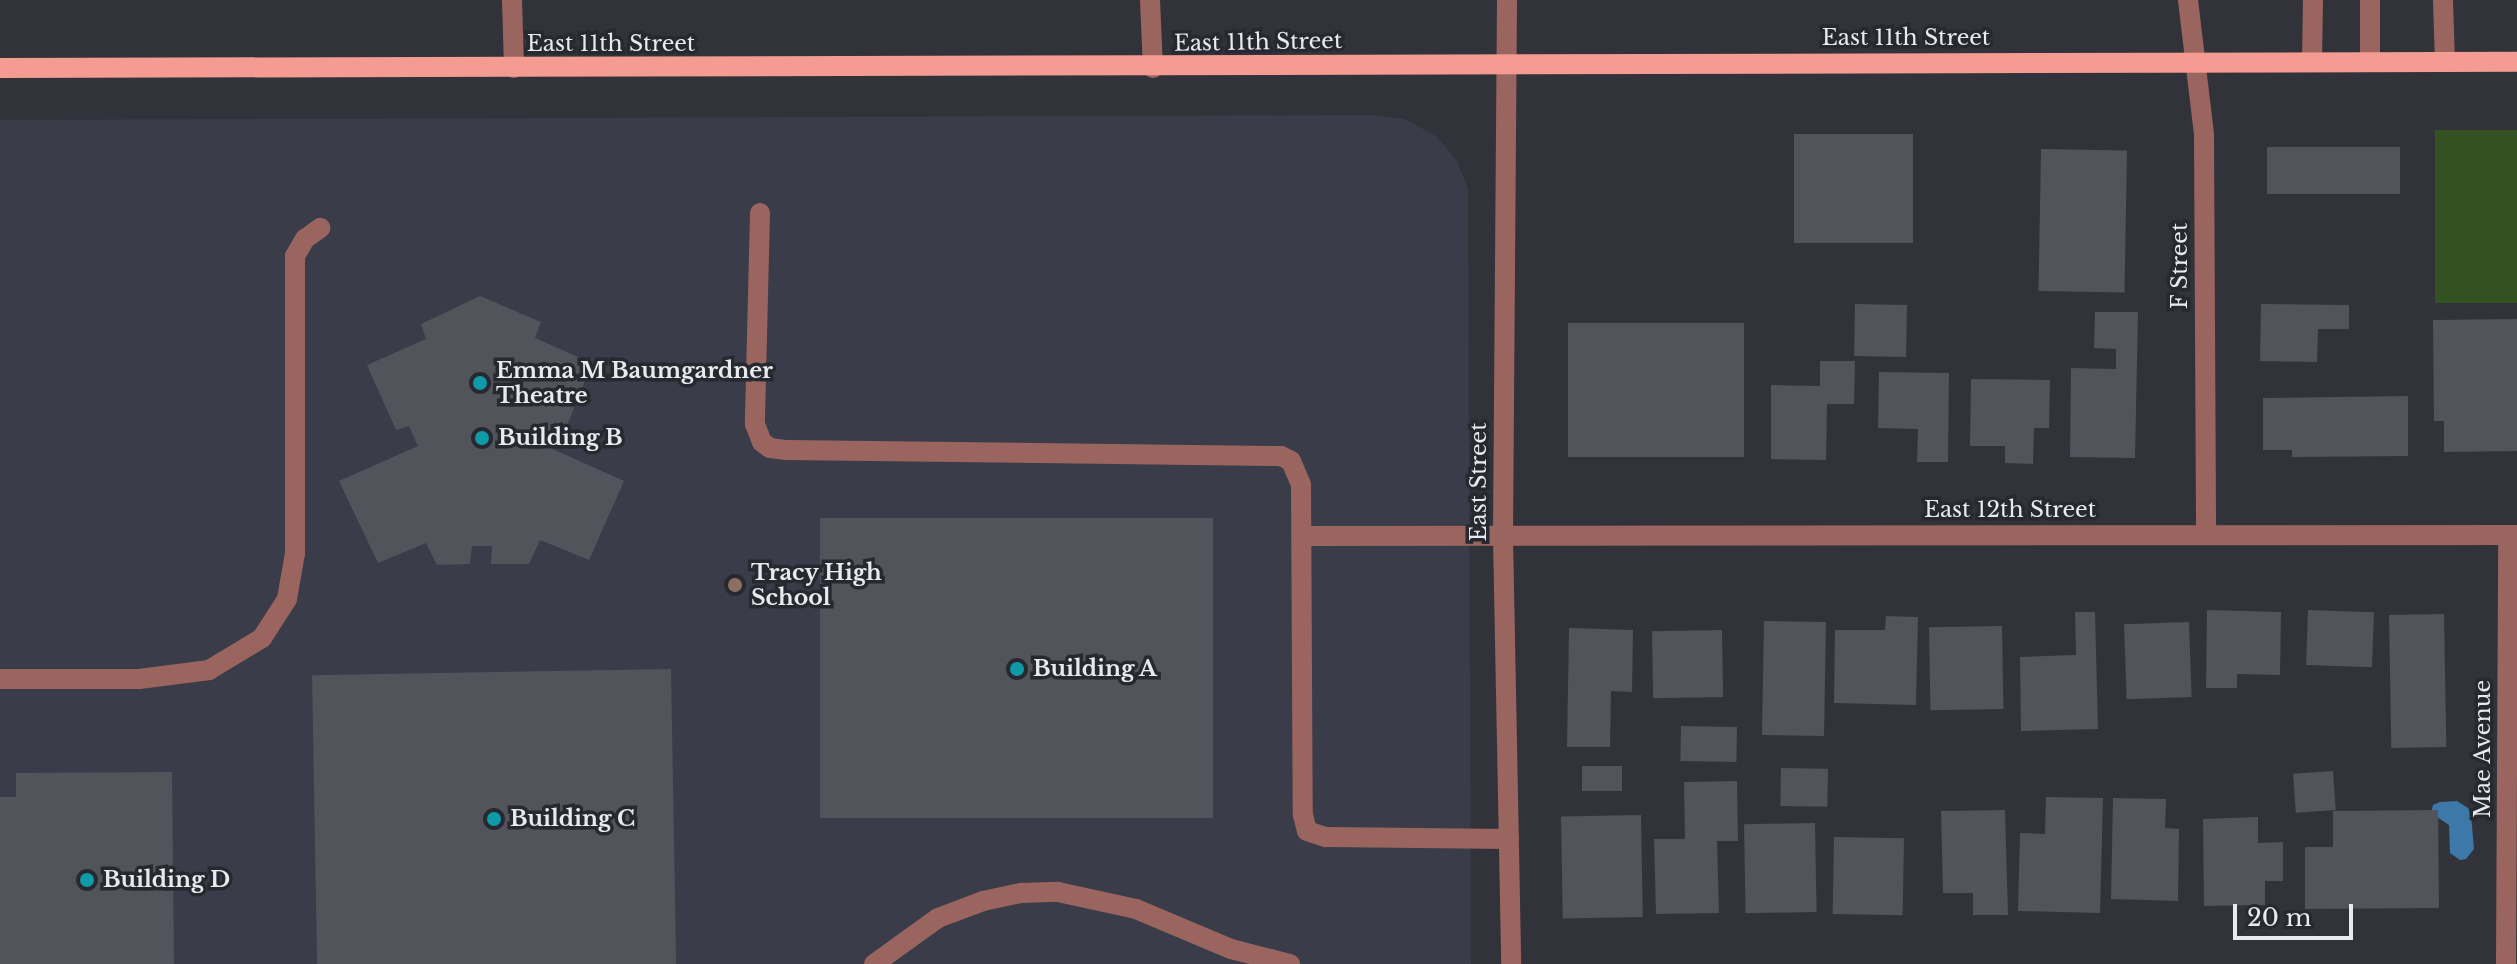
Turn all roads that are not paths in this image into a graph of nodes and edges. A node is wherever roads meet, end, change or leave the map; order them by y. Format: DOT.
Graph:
graph roads {
  1 [pos="512,0"];
  2 [pos="1150,0"];
  3 [pos="1507,0"];
  4 [pos="2188,0"];
  5 [pos="2313,0"];
  6 [pos="2370,0"];
  7 [pos="2443,0"];
  8 [pos="2195,62"];
  9 [pos="2312,62"];
  10 [pos="2370,62"];
  11 [pos="2445,62"];
  12 [pos="2517,62"];
  13 [pos="1507,63"];
  14 [pos="0,68"];
  15 [pos="514,68"];
  16 [pos="1153,68"];
  17 [pos="760,213"];
  18 [pos="320,228"];
  19 [pos="2206,533"];
  20 [pos="2512,535"];
  21 [pos="1303,536"];
  22 [pos="1503,536"];
  23 [pos="0,679"];
  24 [pos="1509,839"];
  25 [pos="874,964"];
  26 [pos="1290,964"];
  27 [pos="1511,964"];
  28 [pos="2506,964"];
  1 -- 15 [label="street"];
  2 -- 16 [label="street"];
  3 -- 13 [label="street, East Street"];
  4 -- 8 [label="street, F Street"];
  5 -- 9 [label="street"];
  6 -- 10 [label="street"];
  7 -- 11 [label="street"];
  8 -- 9 [label="main road, East 11th Street"];
  8 -- 13 [label="main road, East 11th Street"];
  8 -- 19 [label="street, F Street"];
  9 -- 10 [label="main road, East 11th Street"];
  10 -- 11 [label="main road, East 11th Street"];
  11 -- 12 [label="main road, East 11th Street"];
  13 -- 16 [label="main road, East 11th Street"];
  13 -- 22 [label="street, East Street"];
  14 -- 15 [label="main road, East 11th Street"];
  15 -- 16 [label="main road, East 11th Street"];
  17 -- 21 [label="street"];
  18 -- 23 [label="street"];
  19 -- 20 [label="street, East 12th Street"];
  19 -- 22 [label="street, East 12th Street"];
  20 -- 28 [label="street, Mae Avenue"];
  21 -- 22 [label="street, East 12th Street"];
  21 -- 24 [label="street"];
  22 -- 24 [label="street, East Street"];
  24 -- 27 [label="street, East Street"];
  25 -- 26 [label="street"];
}
